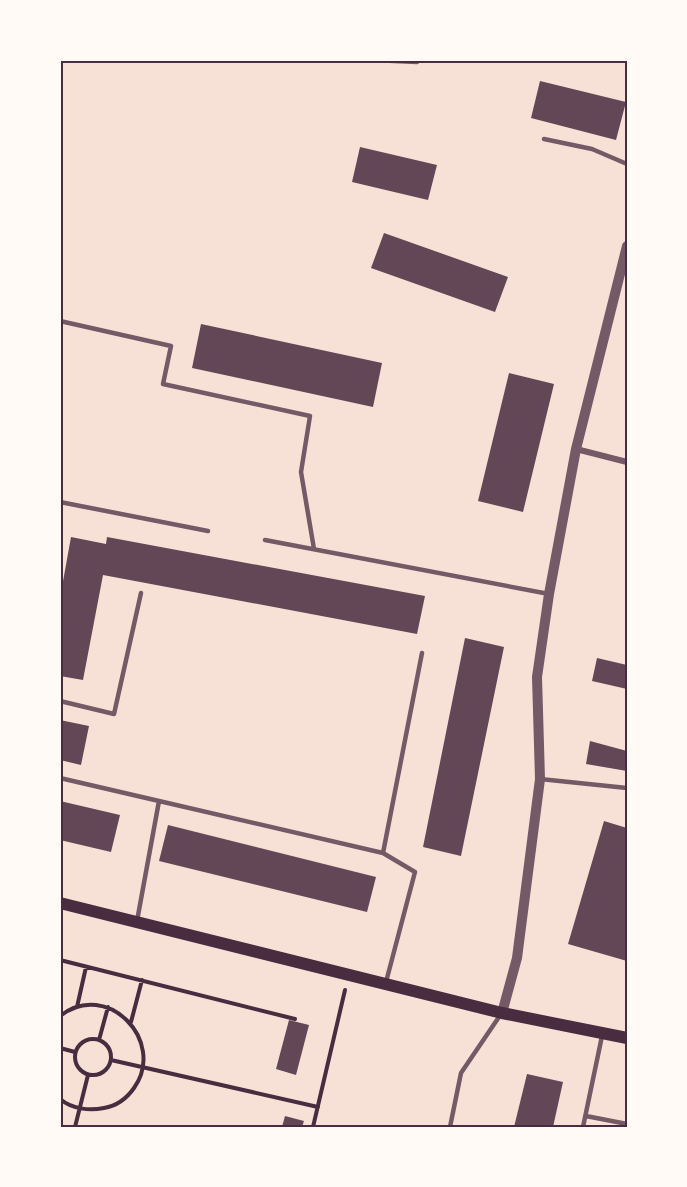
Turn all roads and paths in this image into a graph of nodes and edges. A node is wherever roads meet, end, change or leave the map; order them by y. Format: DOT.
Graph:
graph roads {
  1 [pos="372,60"];
  2 [pos="418,60"];
  3 [pos="544,139"];
  4 [pos="627,164"];
  5 [pos="627,246"];
  6 [pos="60,321"];
  7 [pos="576,449"];
  8 [pos="627,462"];
  9 [pos="60,502"];
  10 [pos="208,531"];
  11 [pos="265,540"];
  12 [pos="314,549"];
  13 [pos="141,593"];
  14 [pos="549,594"];
  15 [pos="422,653"];
  16 [pos="60,701"];
  17 [pos="60,778"];
  18 [pos="540,778"];
  19 [pos="627,788"];
  20 [pos="159,801"];
  21 [pos="383,853"];
  22 [pos="60,903"];
  23 [pos="137,921"];
  24 [pos="60,960"];
  25 [pos="86,967"];
  26 [pos="349,974"];
  27 [pos="142,981"];
  28 [pos="386,985"];
  29 [pos="77,1007"];
  30 [pos="108,1007"];
  31 [pos="502,1013"];
  32 [pos="60,1016"];
  33 [pos="295,1019"];
  34 [pos="131,1022"];
  35 [pos="602,1033"];
  36 [pos="627,1038"];
  37 [pos="99,1040"];
  38 [pos="60,1048"];
  39 [pos="75,1052"];
  40 [pos="111,1060"];
  41 [pos="143,1068"];
  42 [pos="88,1075"];
  43 [pos="60,1099"];
  44 [pos="318,1107"];
  45 [pos="80,1109"];
  46 [pos="586,1116"];
  47 [pos="627,1124"];
  48 [pos="75,1127"];
  49 [pos="313,1127"];
  50 [pos="450,1127"];
  51 [pos="584,1127"];
  1 -- 2 [label="lane"];
  3 -- 4 [label="lane"];
  5 -- 7 [label="street"];
  6 -- 12 [label="lane"];
  7 -- 8 [label="street"];
  7 -- 14 [label="street"];
  9 -- 10 [label="lane"];
  11 -- 12 [label="lane"];
  12 -- 14 [label="lane"];
  13 -- 16 [label="lane"];
  14 -- 18 [label="street"];
  15 -- 21 [label="lane"];
  17 -- 20 [label="lane"];
  18 -- 19 [label="lane"];
  18 -- 31 [label="street"];
  20 -- 21 [label="lane"];
  20 -- 23 [label="lane"];
  21 -- 28 [label="lane"];
  22 -- 23 [label="main road"];
  23 -- 26 [label="main road"];
  24 -- 25 [label="path"];
  25 -- 27 [label="path"];
  25 -- 29 [label="path"];
  26 -- 28 [label="main road"];
  26 -- 44 [label="path"];
  27 -- 33 [label="path"];
  27 -- 34 [label="path"];
  28 -- 31 [label="main road"];
  29 -- 30 [label="path"];
  29 -- 32 [label="path"];
  30 -- 34 [label="path"];
  30 -- 37 [label="path"];
  31 -- 35 [label="main road"];
  31 -- 50 [label="lane"];
  34 -- 41 [label="path"];
  35 -- 36 [label="main road"];
  35 -- 46 [label="lane"];
  37 -- 39 [label="path"];
  37 -- 40 [label="path"];
  38 -- 39 [label="path"];
  39 -- 42 [label="path"];
  40 -- 41 [label="path"];
  40 -- 42 [label="path"];
  41 -- 44 [label="path"];
  41 -- 45 [label="path"];
  42 -- 45 [label="path"];
  43 -- 45 [label="path"];
  44 -- 49 [label="path"];
  45 -- 48 [label="path"];
  46 -- 47 [label="lane"];
  46 -- 51 [label="lane"];
}
